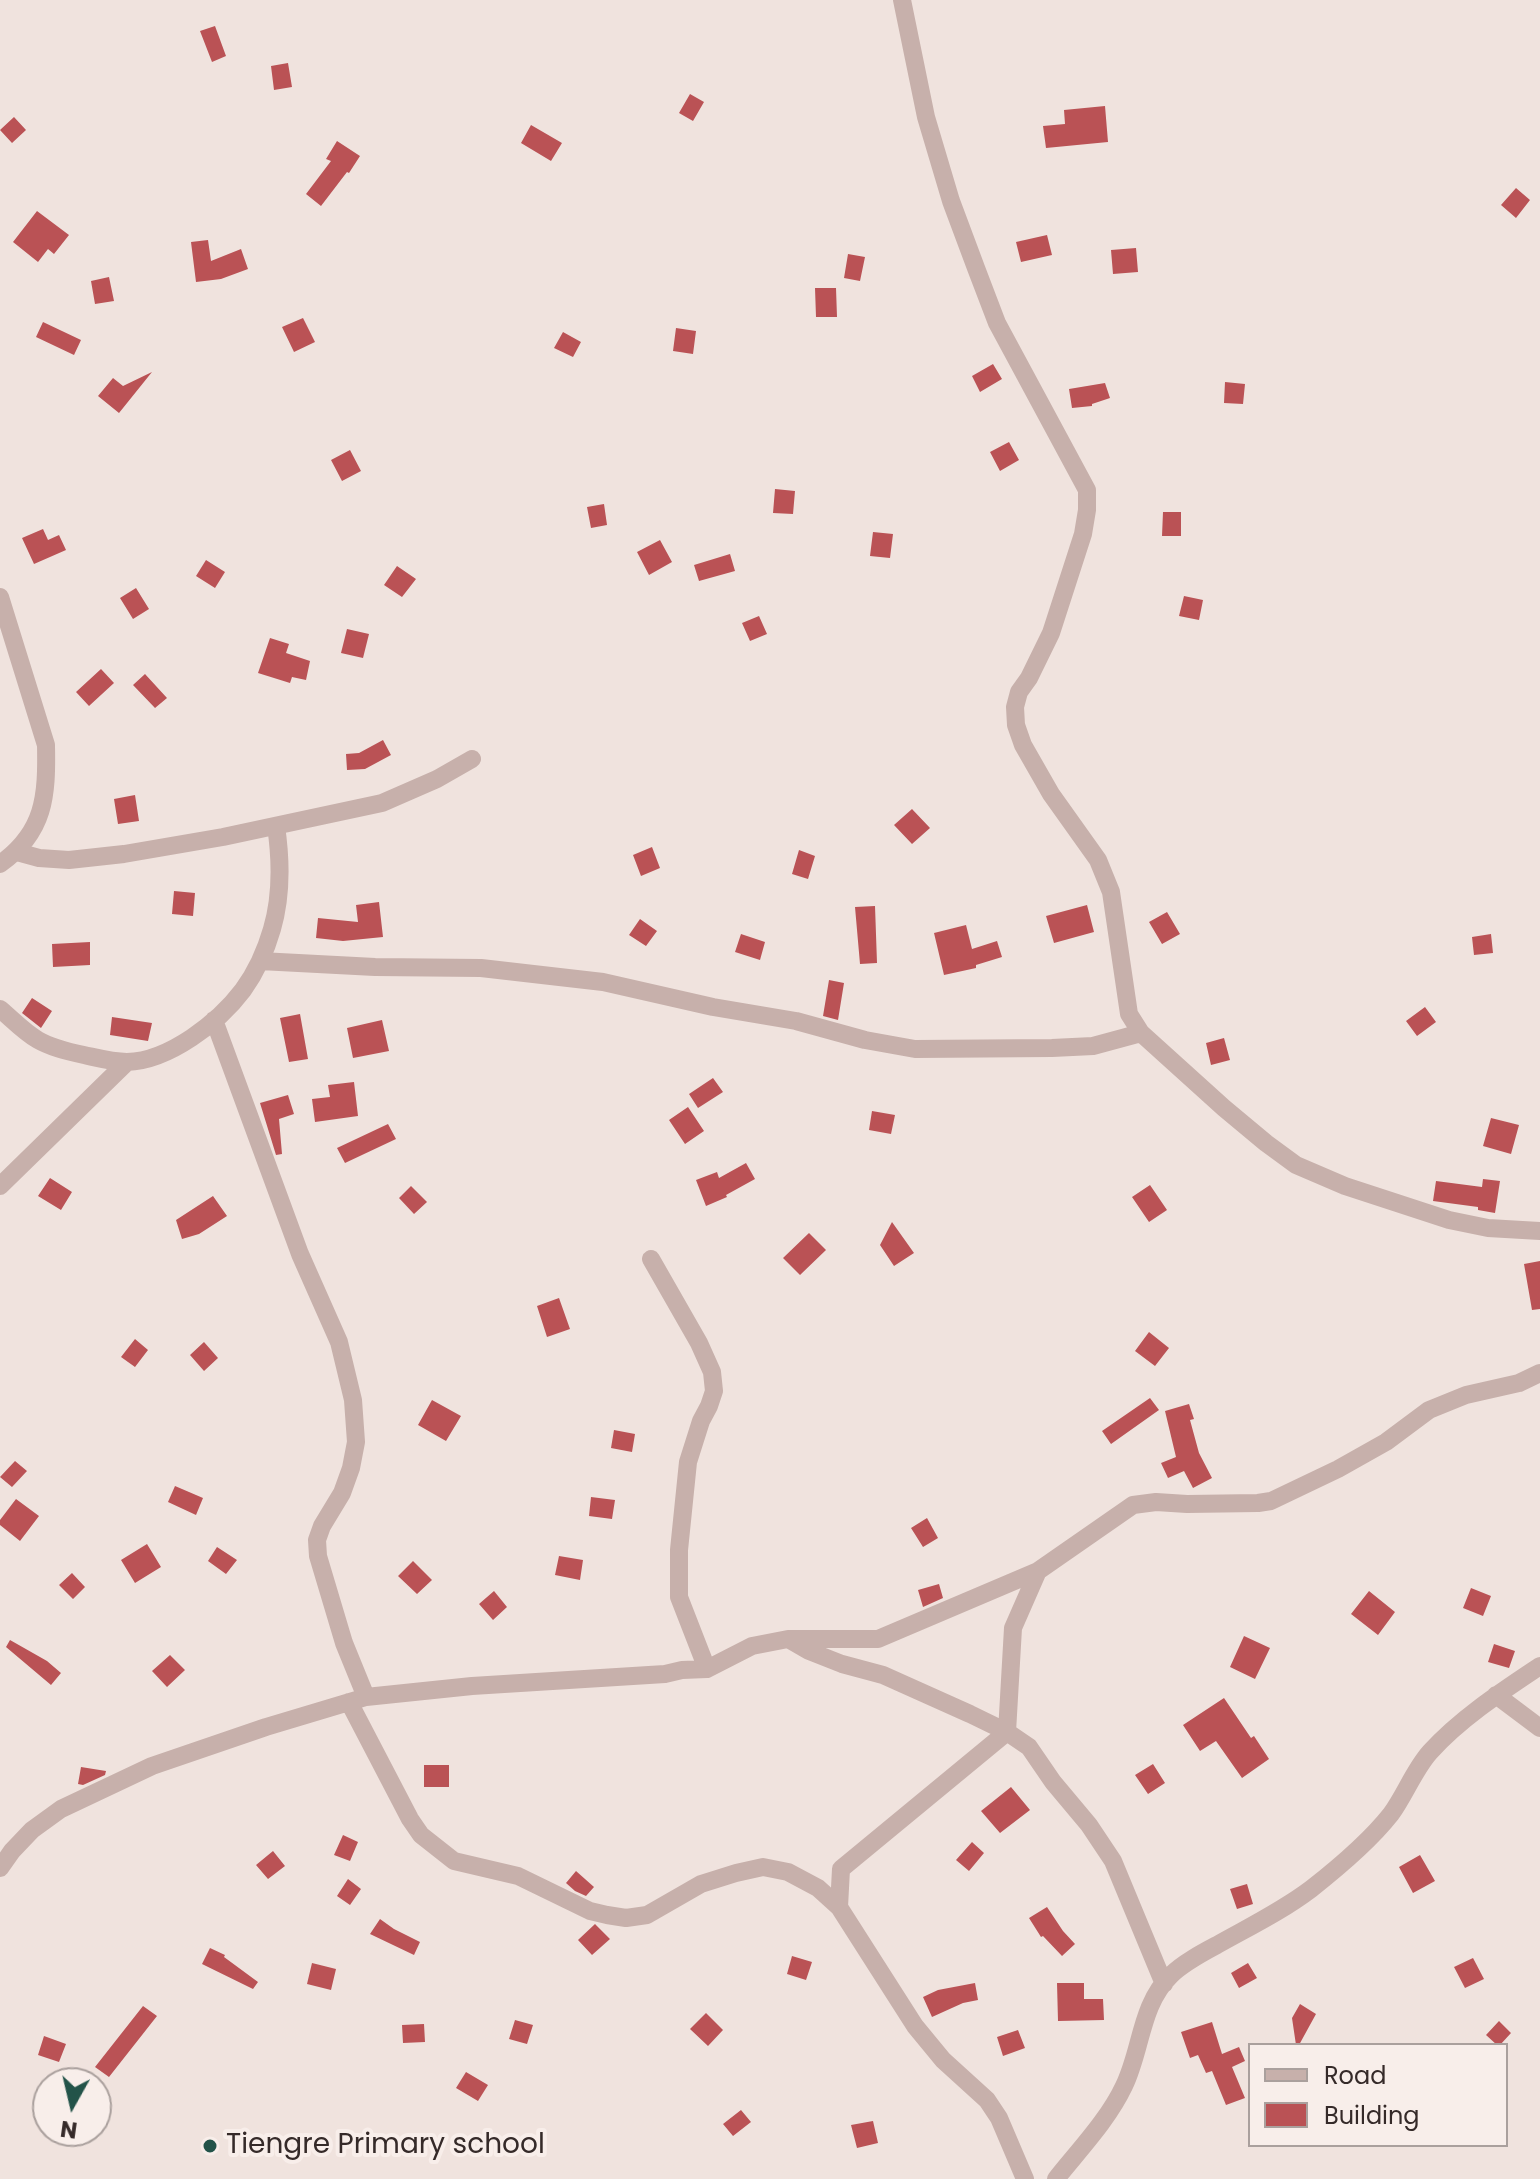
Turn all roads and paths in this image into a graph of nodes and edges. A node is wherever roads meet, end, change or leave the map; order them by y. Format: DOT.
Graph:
graph roads {
  1 [pos="902,0"];
  2 [pos="0,597"];
  3 [pos="472,759"];
  4 [pos="276,826"];
  5 [pos="17,852"];
  6 [pos="0,864"];
  7 [pos="260,961"];
  8 [pos="0,1009"];
  9 [pos="214,1020"];
  10 [pos="1141,1033"];
  11 [pos="127,1062"];
  12 [pos="0,1186"];
  13 [pos="1540,1231"];
  14 [pos="651,1259"];
  15 [pos="1540,1373"];
  16 [pos="1038,1571"];
  17 [pos="788,1639"];
  18 [pos="1540,1666"];
  19 [pos="707,1669"];
  20 [pos="1496,1695"];
  21 [pos="357,1699"];
  22 [pos="1540,1728"];
  23 [pos="1007,1732"];
  24 [pos="0,1868"];
  25 [pos="839,1907"];
  26 [pos="1164,1984"];
  27 [pos="1025,2179"];
  28 [pos="1056,2179"];
  1 -- 10 [label="street"];
  2 -- 5 [label="street"];
  3 -- 4 [label="street"];
  4 -- 5 [label="street"];
  4 -- 7 [label="street"];
  5 -- 6 [label="street"];
  7 -- 9 [label="street"];
  7 -- 10 [label="street"];
  8 -- 11 [label="street"];
  9 -- 11 [label="street"];
  9 -- 21 [label="street"];
  10 -- 13 [label="street"];
  11 -- 12 [label="street"];
  14 -- 19 [label="street"];
  15 -- 16 [label="street"];
  16 -- 17 [label="street"];
  16 -- 23 [label="street"];
  17 -- 19 [label="street"];
  17 -- 23 [label="street"];
  18 -- 20 [label="street"];
  19 -- 21 [label="street"];
  20 -- 22 [label="street"];
  20 -- 26 [label="street"];
  21 -- 24 [label="street"];
  21 -- 25 [label="street"];
  23 -- 25 [label="street"];
  23 -- 26 [label="street"];
  25 -- 27 [label="street"];
  26 -- 28 [label="street"];
}
